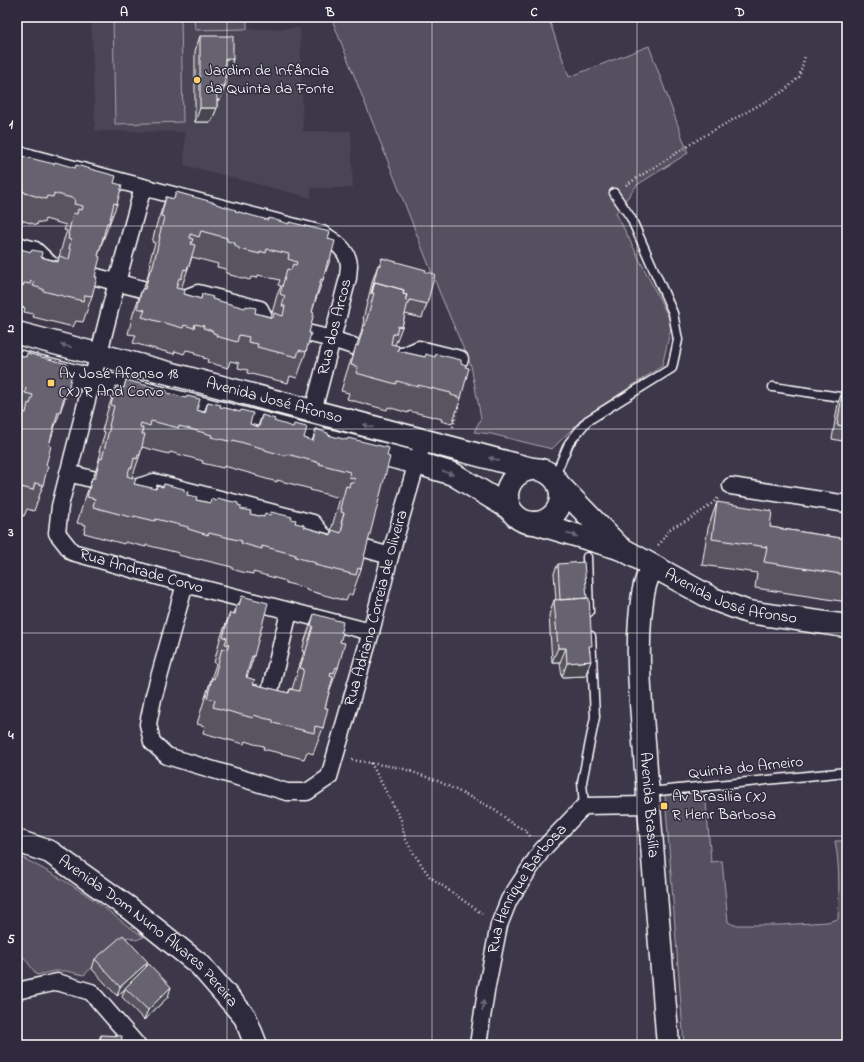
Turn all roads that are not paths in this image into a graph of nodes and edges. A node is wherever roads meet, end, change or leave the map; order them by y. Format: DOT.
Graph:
graph roads {
  1 [pos="17,154"];
  2 [pos="143,187"];
  3 [pos="614,193"];
  4 [pos="17,245"];
  5 [pos="58,267"];
  6 [pos="93,276"];
  7 [pos="117,282"];
  8 [pos="142,289"];
  9 [pos="176,298"];
  10 [pos="272,324"];
  11 [pos="17,333"];
  12 [pos="307,333"];
  13 [pos="332,339"];
  14 [pos="353,346"];
  15 [pos="98,355"];
  16 [pos="394,356"];
  17 [pos="460,359"];
  18 [pos="17,361"];
  19 [pos="92,380"];
  20 [pos="773,387"];
  21 [pos="847,398"];
  22 [pos="313,411"];
  23 [pos="423,440"];
  24 [pos="417,463"];
  25 [pos="532,469"];
  26 [pos="68,473"];
  27 [pos="556,481"];
  28 [pos="731,486"];
  29 [pos="847,504"];
  30 [pos="509,508"];
  31 [pos="534,524"];
  32 [pos="622,549"];
  33 [pos="390,556"];
  34 [pos="587,557"];
  35 [pos="652,566"];
  36 [pos="185,584"];
  37 [pos="289,612"];
  38 [pos="847,626"];
  39 [pos="371,632"];
  40 [pos="270,691"];
  41 [pos="847,772"];
  42 [pos="648,798"];
  43 [pos="584,806"];
  44 [pos="17,841"];
  45 [pos="17,991"];
  46 [pos="137,1045"];
  47 [pos="256,1045"];
  48 [pos="478,1045"];
  49 [pos="668,1045"];
  1 -- 2 [label="street, Rua dos Arcos"];
  2 -- 7 [label="street, Rua Andrade Corvo"];
  2 -- 13 [label="street, Rua dos Arcos"];
  3 -- 27 [label="lane"];
  4 -- 5 [label="street"];
  6 -- 7 [label="street"];
  7 -- 8 [label="street"];
  7 -- 15 [label="street, Rua Andrade Corvo"];
  9 -- 10 [label="street"];
  15 -- 11 [label="street, Avenida José Afonso, one-way"];
  12 -- 13 [label="street"];
  13 -- 14 [label="street"];
  13 -- 22 [label="street, Rua dos Arcos"];
  15 -- 19 [label="street, Rua Andrade Corvo"];
  15 -- 22 [label="street, Avenida José Afonso"];
  16 -- 17 [label="street"];
  18 -- 19 [label="street, Avenida José Afonso"];
  19 -- 24 [label="street, Avenida José Afonso"];
  19 -- 26 [label="street, Rua Andrade Corvo"];
  20 -- 21 [label="lane"];
  23 -- 22 [label="street, Avenida José Afonso, one-way"];
  23 -- 24 [label="street, Rua Adriano Correia de Oliveira"];
  25 -- 23 [label="street, Avenida José Afonso, one-way"];
  24 -- 30 [label="street, Avenida José Afonso, one-way"];
  24 -- 33 [label="street, Rua Adriano Correia de Oliveira"];
  25 -- 27 [label="street"];
  25 -- 30 [label="street"];
  26 -- 33 [label="street"];
  26 -- 36 [label="street, Rua Andrade Corvo"];
  27 -- 31 [label="street"];
  27 -- 32 [label="street, Avenida José Afonso"];
  28 -- 29 [label="street"];
  30 -- 31 [label="street"];
  31 -- 32 [label="street, Avenida José Afonso, one-way"];
  32 -- 35 [label="street, Avenida José Afonso"];
  33 -- 39 [label="street, Rua Adriano Correia de Oliveira"];
  34 -- 43 [label="lane"];
  35 -- 38 [label="street, Avenida José Afonso"];
  35 -- 42 [label="street, Avenida Brasília"];
  36 -- 37 [label="street, Rua Andrade Corvo"];
  36 -- 39 [label="street, Rua Adriano Correia de Oliveira"];
  37 -- 39 [label="street, Rua Andrade Corvo"];
  37 -- 40 [label="street"];
  41 -- 42 [label="lane, Quinta do Arneiro"];
  42 -- 43 [label="street"];
  42 -- 49 [label="street, Avenida Brasília"];
  48 -- 43 [label="street, Rua Henrique Barbosa, one-way"];
  44 -- 47 [label="street, Avenida Dom Nuno Álvares Pereira"];
  45 -- 46 [label="street"];
}
